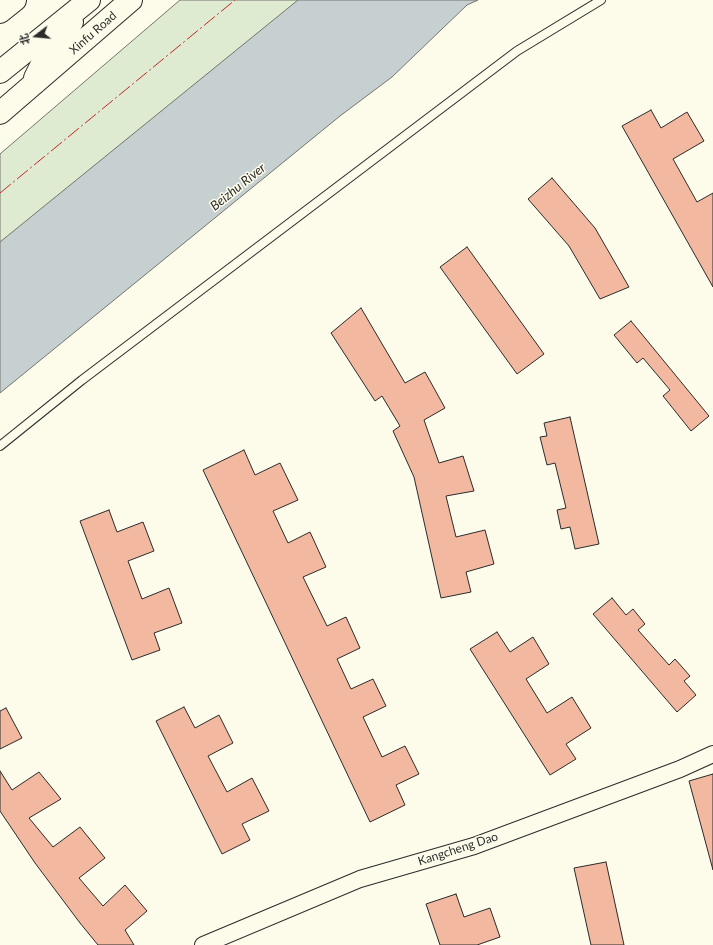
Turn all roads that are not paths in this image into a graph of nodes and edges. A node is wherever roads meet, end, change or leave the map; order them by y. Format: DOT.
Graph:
graph roads {
  1 [pos="15,0"];
  2 [pos="24,0"];
  3 [pos="89,0"];
  4 [pos="94,0"];
  5 [pos="131,0"];
  6 [pos="601,0"];
  7 [pos="0,12"];
  8 [pos="0,20"];
  9 [pos="0,72"];
  10 [pos="30,88"];
  11 [pos="0,113"];
  12 [pos="0,446"];
  13 [pos="713,754"];
  14 [pos="203,945"];
  1 -- 7 [label="main road"];
  2 -- 8 [label="main road"];
  3 -- 9 [label="main road"];
  4 -- 10 [label="main road"];
  5 -- 10 [label="main road, Xinfu Road"];
  6 -- 12 [label="lane"];
  10 -- 11 [label="main road, Xinfu Road"];
  13 -- 14 [label="street, Kangcheng Dao"];
}
